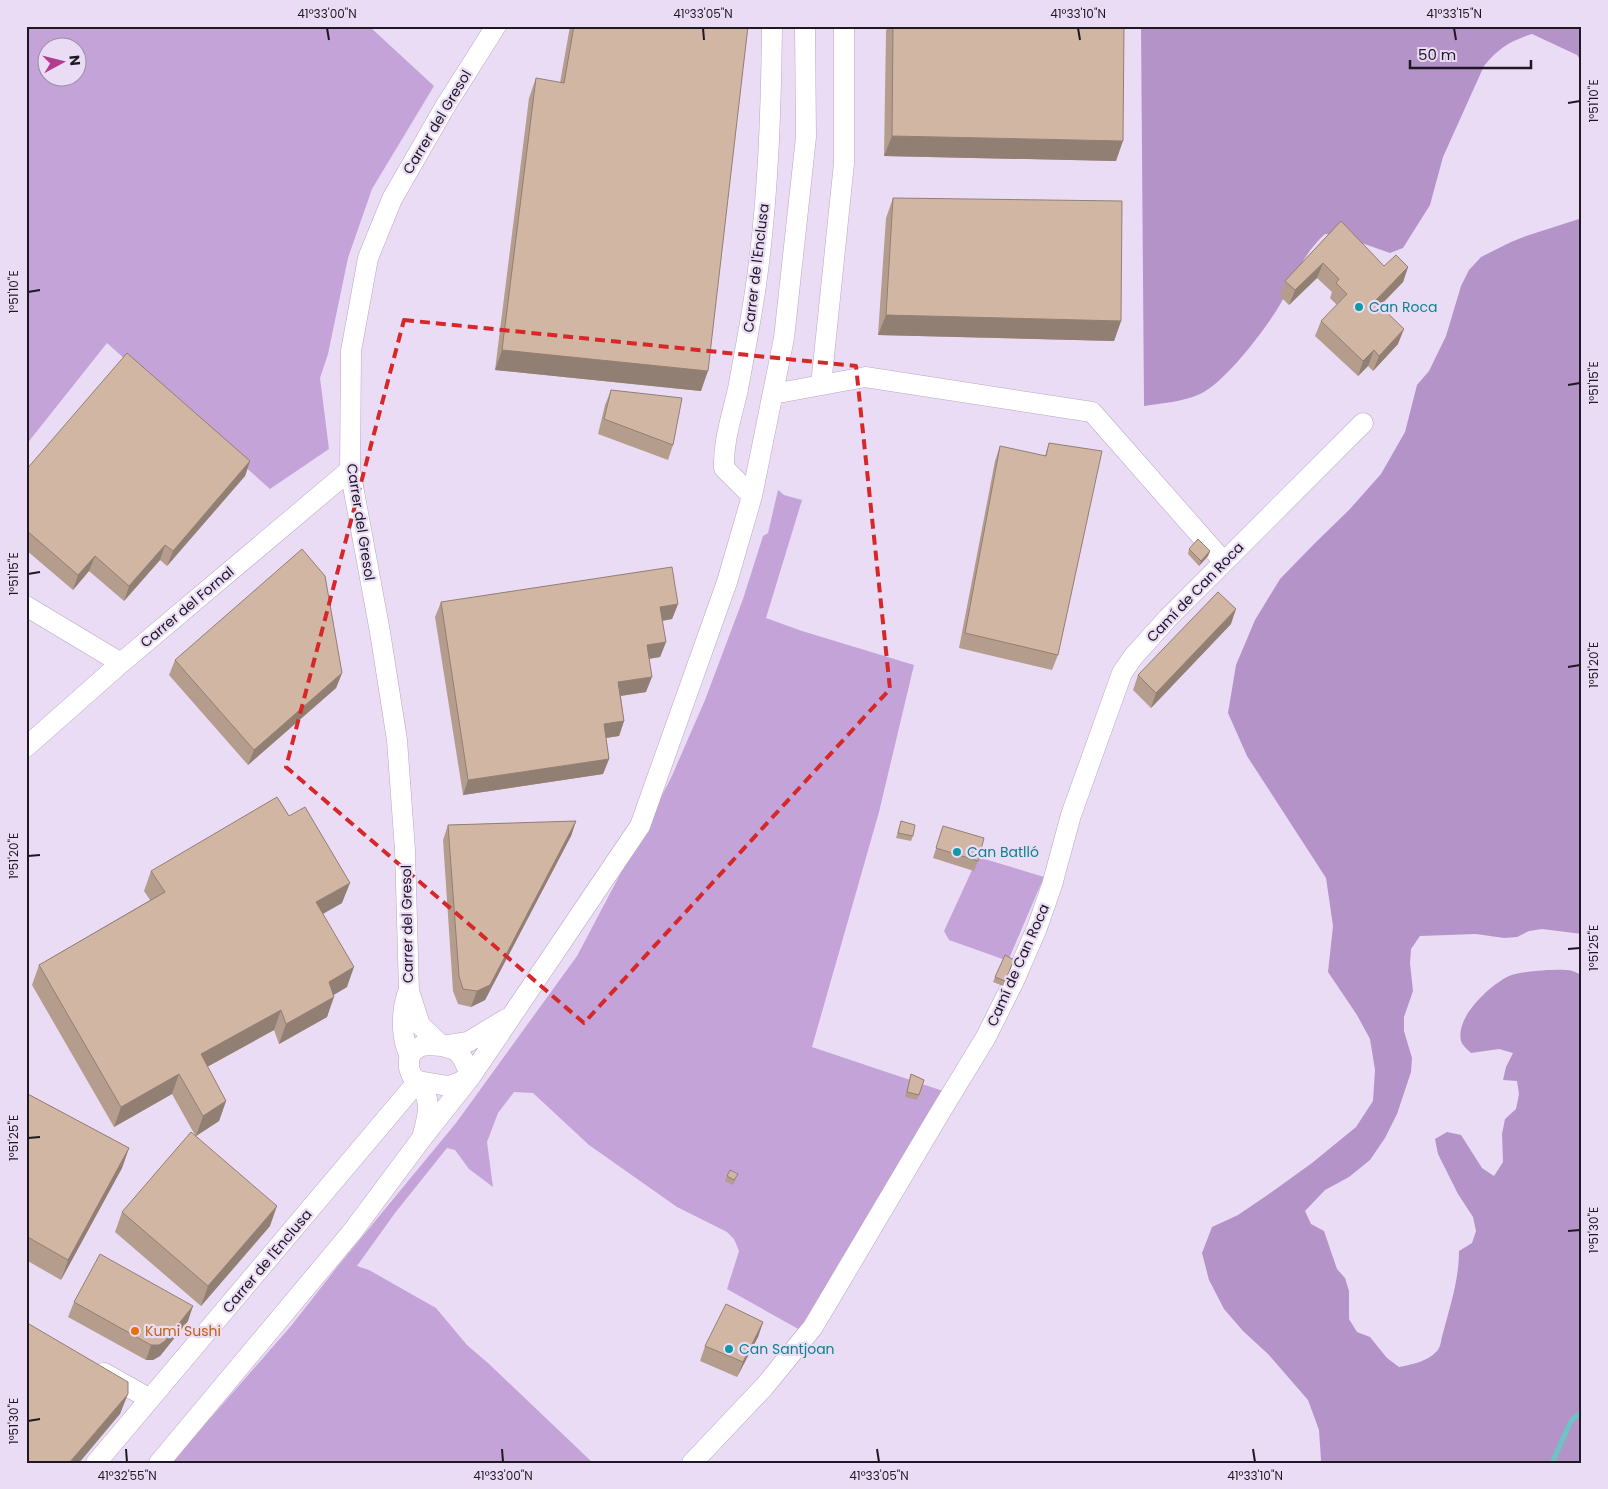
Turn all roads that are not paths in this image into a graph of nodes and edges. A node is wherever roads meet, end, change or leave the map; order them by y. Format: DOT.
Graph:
graph roads {
  1 [pos="496,26"];
  2 [pos="772,26"];
  3 [pos="805,26"];
  4 [pos="844,26"];
  5 [pos="820,385"];
  6 [pos="773,394"];
  7 [pos="1364,423"];
  8 [pos="350,470"];
  9 [pos="752,496"];
  10 [pos="1223,562"];
  11 [pos="26,606"];
  12 [pos="121,663"];
  13 [pos="26,747"];
  14 [pos="409,991"];
  15 [pos="514,1013"];
  16 [pos="442,1046"];
  17 [pos="410,1056"];
  18 [pos="471,1076"];
  19 [pos="418,1081"];
  20 [pos="422,1138"];
  21 [pos="84,1362"];
  22 [pos="150,1399"];
  23 [pos="96,1463"];
  24 [pos="159,1463"];
  25 [pos="692,1463"];
  1 -- 8 [label="street, Carrer del Gresol"];
  2 -- 9 [label="street, Carrer de l'Enclusa"];
  3 -- 6 [label="street"];
  4 -- 5 [label="street"];
  5 -- 6 [label="street"];
  5 -- 10 [label="street"];
  6 -- 9 [label="street"];
  7 -- 10 [label="street, Camí de Can Roca"];
  8 -- 12 [label="street, Carrer del Fornal"];
  8 -- 14 [label="street, Carrer del Gresol"];
  9 -- 15 [label="street"];
  10 -- 25 [label="street, Camí de Can Roca"];
  11 -- 12 [label="street"];
  12 -- 13 [label="street, Carrer del Fornal"];
  14 -- 16 [label="street"];
  14 -- 17 [label="street"];
  15 -- 16 [label="street"];
  15 -- 18 [label="street"];
  16 -- 17 [label="street"];
  16 -- 18 [label="street"];
  17 -- 19 [label="street"];
  18 -- 19 [label="street"];
  18 -- 20 [label="street"];
  19 -- 20 [label="street"];
  19 -- 22 [label="street, Carrer de l'Enclusa"];
  20 -- 24 [label="street"];
  21 -- 22 [label="street"];
  22 -- 23 [label="street, Carrer de l'Enclusa"];
}
